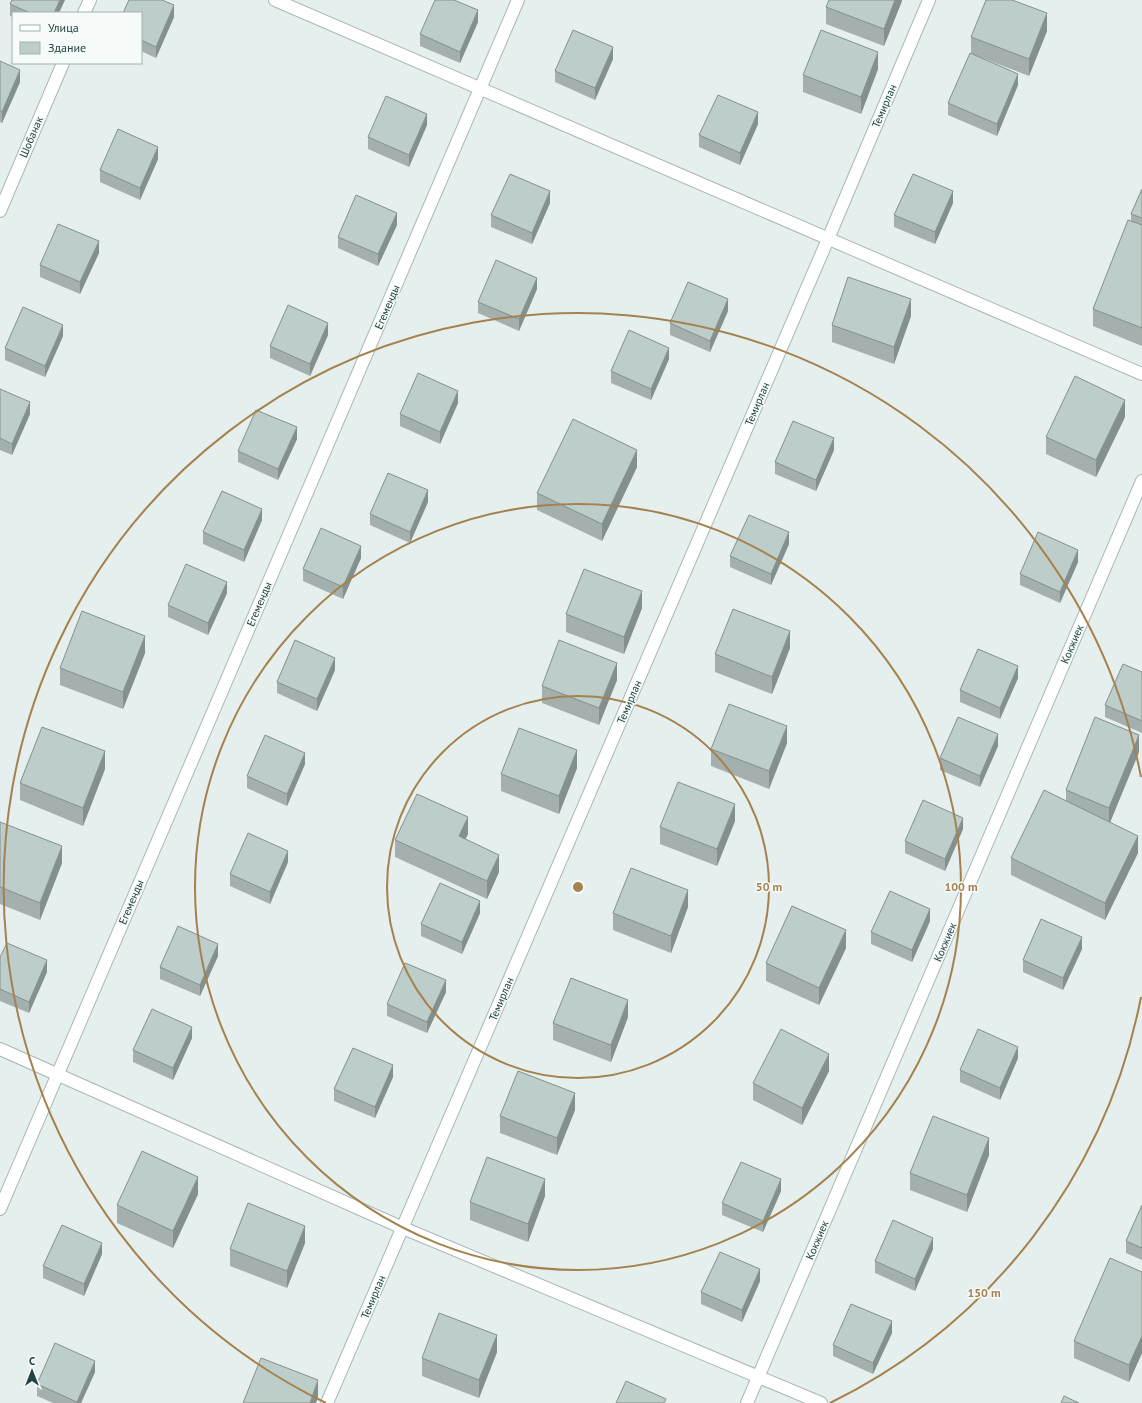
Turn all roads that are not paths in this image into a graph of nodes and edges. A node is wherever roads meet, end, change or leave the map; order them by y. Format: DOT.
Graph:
graph roads {
  1 [pos="90,0"];
  2 [pos="275,0"];
  3 [pos="518,0"];
  4 [pos="929,0"];
  5 [pos="84,12"];
  6 [pos="63,64"];
  7 [pos="480,89"];
  8 [pos="0,211"];
  9 [pos="828,239"];
  10 [pos="1142,374"];
  11 [pos="1142,481"];
  12 [pos="0,1049"];
  13 [pos="58,1075"];
  14 [pos="0,1209"];
  15 [pos="403,1228"];
  16 [pos="758,1377"];
  17 [pos="328,1403"];
  18 [pos="747,1403"];
  19 [pos="821,1403"];
  1 -- 5 [label="street"];
  2 -- 7 [label="street"];
  3 -- 7 [label="street, Егеменды"];
  4 -- 9 [label="street, Темирлан"];
  6 -- 8 [label="street, Шобанак"];
  7 -- 9 [label="street"];
  7 -- 13 [label="street, Егеменды"];
  9 -- 10 [label="street"];
  9 -- 15 [label="street, Темирлан"];
  11 -- 16 [label="street, Кокжиек"];
  12 -- 13 [label="street"];
  13 -- 14 [label="street, Егеменды"];
  13 -- 15 [label="street"];
  15 -- 16 [label="street"];
  15 -- 17 [label="street, Темирлан"];
  16 -- 18 [label="street, Кокжиек"];
  16 -- 19 [label="street"];
}
